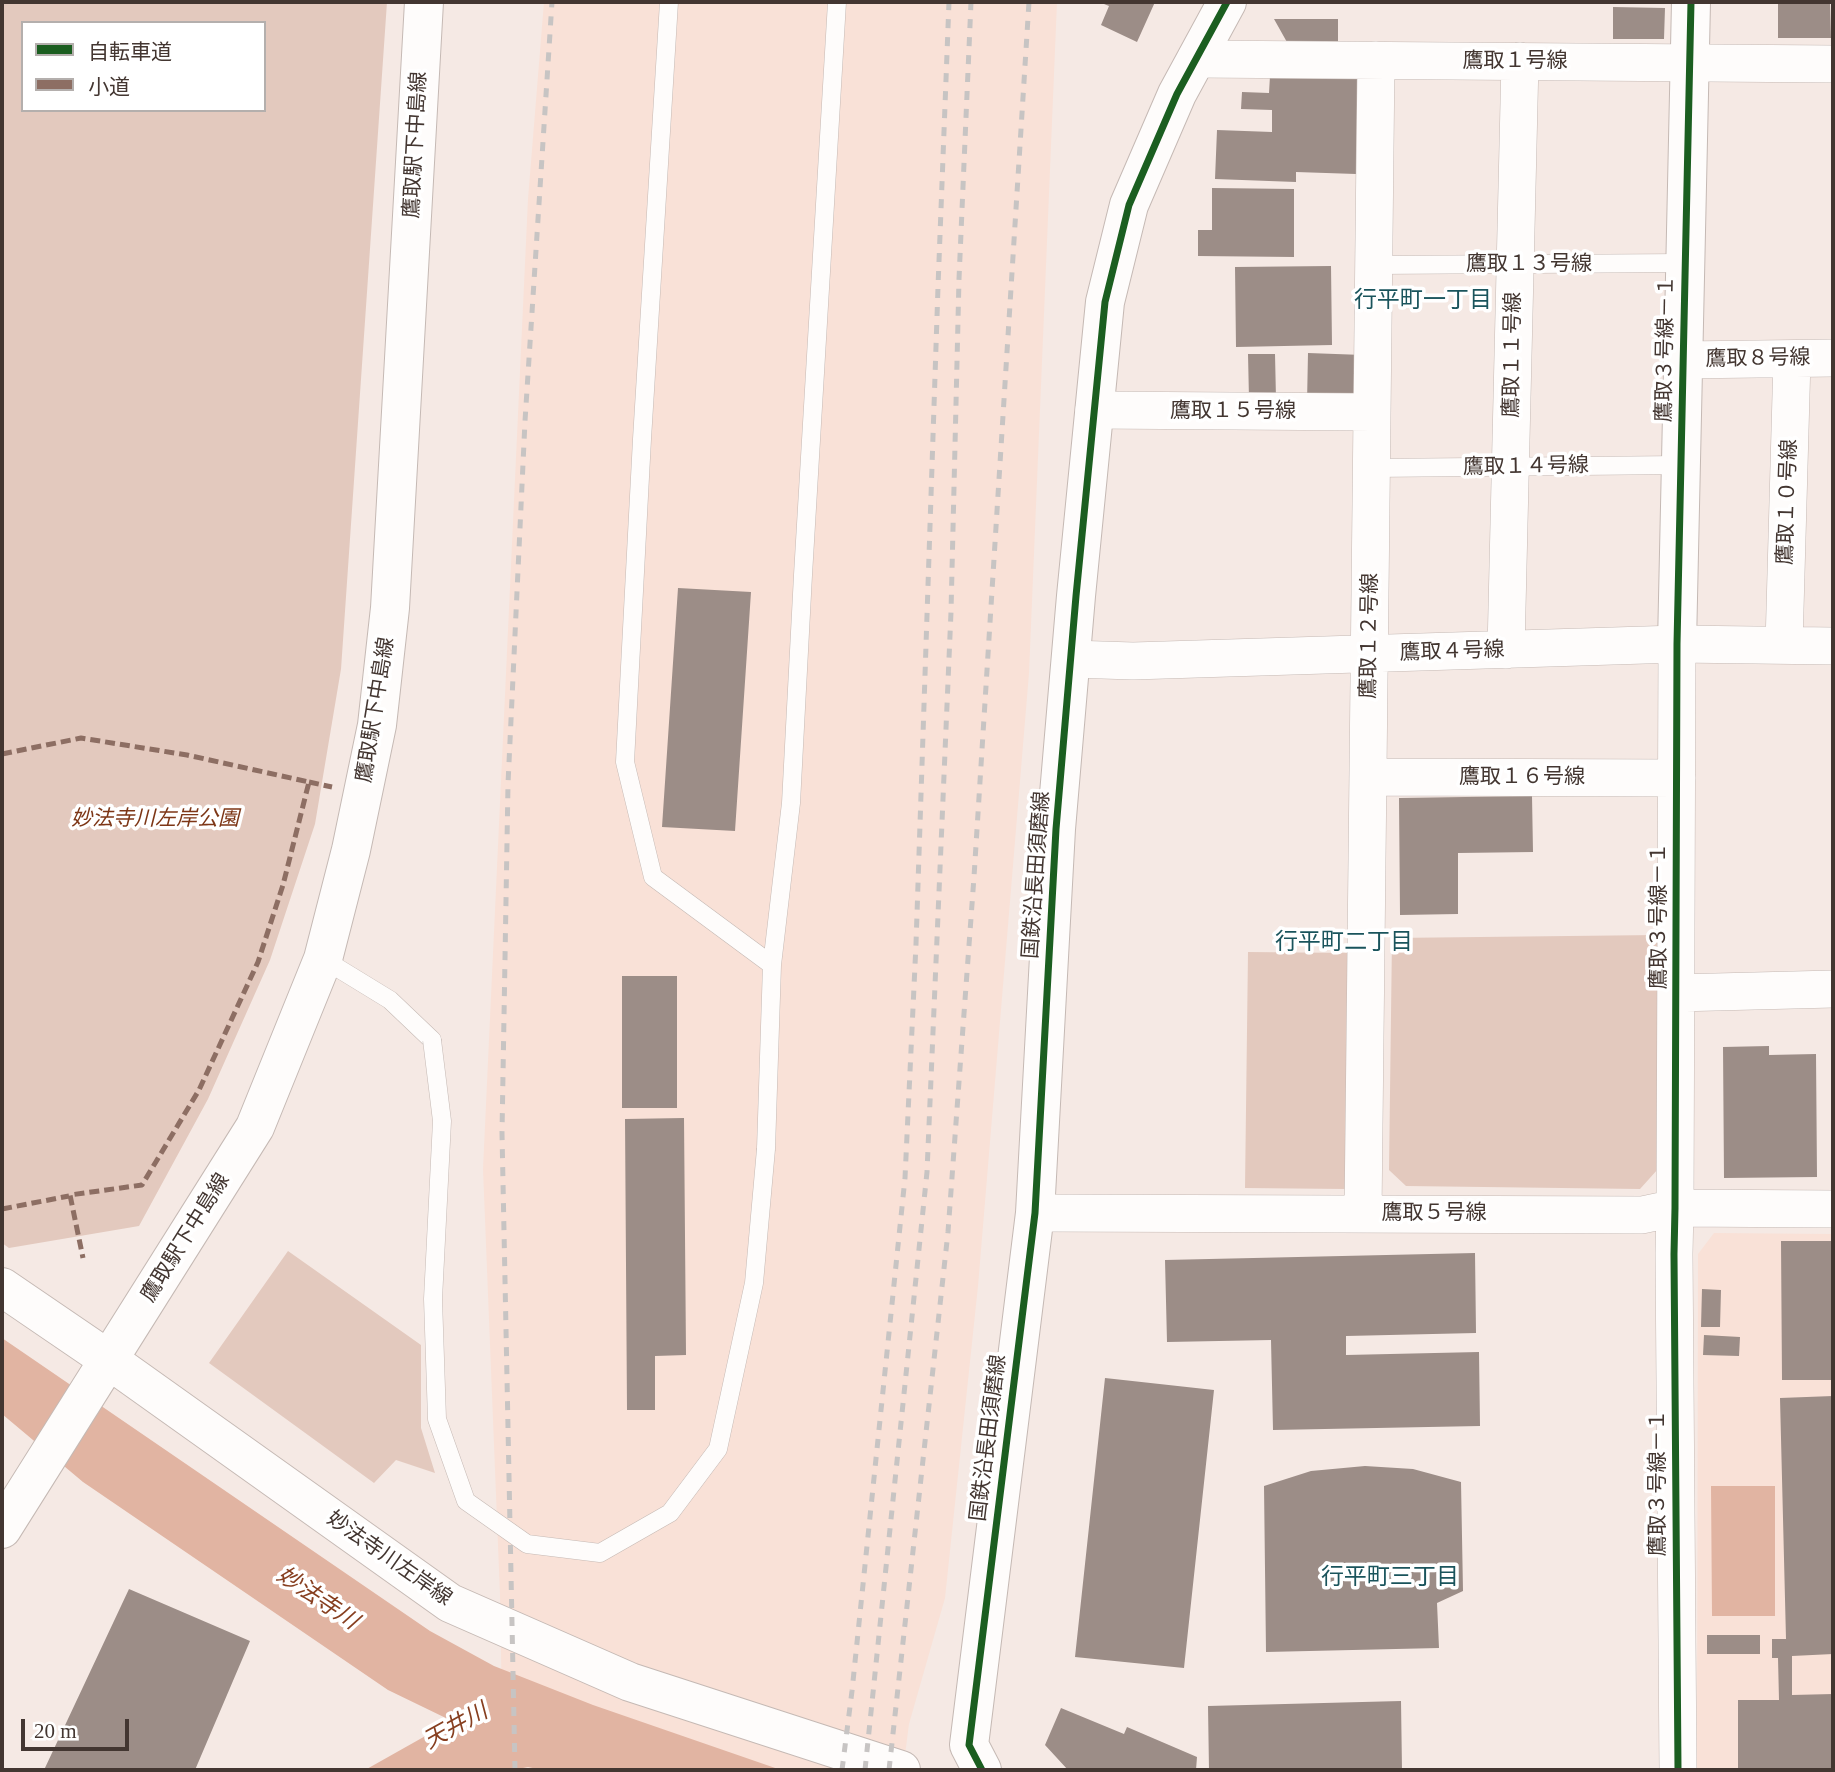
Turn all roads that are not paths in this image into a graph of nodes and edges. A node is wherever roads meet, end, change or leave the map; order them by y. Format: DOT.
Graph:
graph roads {
  1 [pos="424,2"];
  2 [pos="669,2"];
  3 [pos="837,2"];
  4 [pos="1227,2"];
  5 [pos="1692,2"];
  6 [pos="1196,59"];
  7 [pos="1376,60"];
  8 [pos="1520,61"];
  9 [pos="1690,62"];
  10 [pos="1833,64"];
  11 [pos="1685,263"];
  12 [pos="1515,264"];
  13 [pos="1374,265"];
  14 [pos="1833,358"];
  15 [pos="1792,359"];
  16 [pos="1683,360"];
  17 [pos="1094,410"];
  18 [pos="1372,412"];
  19 [pos="1681,465"];
  20 [pos="1511,467"];
  21 [pos="1372,468"];
  22 [pos="1677,645"];
  23 [pos="1784,645"];
  24 [pos="1833,646"];
  25 [pos="1506,650"];
  26 [pos="1369,654"];
  27 [pos="1071,659"];
  28 [pos="1368,777"];
  29 [pos="1677,778"];
  30 [pos="323,959"];
  31 [pos="772,965"];
  32 [pos="1833,989"];
  33 [pos="1676,993"];
  34 [pos="1675,1208"];
  35 [pos="1833,1209"];
  36 [pos="1035,1213"];
  37 [pos="1363,1213"];
  38 [pos="2,1287"];
  39 [pos="109,1360"];
  40 [pos="2,1529"];
  41 [pos="901,1770"];
  42 [pos="982,1770"];
  43 [pos="1678,1770"];
  1 -- 30 [label="street, 鷹取駅下中島線"];
  2 -- 31 [label="lane"];
  3 -- 31 [label="lane"];
  4 -- 6 [label="street, 国鉄沿長田須磨線"];
  5 -- 9 [label="street, 鷹取３号線－１"];
  6 -- 7 [label="street, 鷹取１号線"];
  6 -- 17 [label="street, 国鉄沿長田須磨線"];
  7 -- 8 [label="street, 鷹取１号線"];
  7 -- 13 [label="street, 鷹取１２号線"];
  8 -- 9 [label="street, 鷹取１号線"];
  8 -- 12 [label="street, 鷹取１１号線"];
  9 -- 10 [label="street, 鷹取１号線"];
  9 -- 11 [label="street, 鷹取３号線－１"];
  11 -- 12 [label="lane, 鷹取１３号線"];
  11 -- 16 [label="street, 鷹取３号線－１"];
  12 -- 13 [label="lane, 鷹取１３号線"];
  12 -- 20 [label="street, 鷹取１１号線"];
  13 -- 18 [label="street, 鷹取１２号線"];
  14 -- 15 [label="street, 鷹取８号線"];
  15 -- 16 [label="street, 鷹取８号線"];
  15 -- 23 [label="street, 鷹取１０号線"];
  16 -- 19 [label="street, 鷹取３号線－１"];
  17 -- 18 [label="street, 鷹取１５号線"];
  17 -- 27 [label="street, 国鉄沿長田須磨線"];
  18 -- 21 [label="street, 鷹取１２号線"];
  19 -- 20 [label="lane, 鷹取１４号線"];
  19 -- 22 [label="street, 鷹取３号線－１"];
  20 -- 21 [label="lane, 鷹取１４号線"];
  20 -- 25 [label="street, 鷹取１１号線"];
  21 -- 26 [label="street, 鷹取１２号線"];
  22 -- 23 [label="street, 鷹取４号線"];
  22 -- 25 [label="street, 鷹取４号線"];
  22 -- 29 [label="street, 鷹取３号線－１"];
  23 -- 24 [label="street, 鷹取４号線"];
  25 -- 26 [label="street, 鷹取４号線"];
  26 -- 27 [label="street, 鷹取４号線"];
  26 -- 28 [label="street, 鷹取１２号線"];
  27 -- 36 [label="street, 国鉄沿長田須磨線"];
  28 -- 29 [label="street, 鷹取１６号線"];
  28 -- 37 [label="street, 鷹取１２号線"];
  29 -- 33 [label="street, 鷹取３号線－１"];
  30 -- 31 [label="lane, bridge"];
  30 -- 39 [label="street, 鷹取駅下中島線"];
  32 -- 33 [label="street"];
  33 -- 34 [label="street, 鷹取３号線－１"];
  34 -- 35 [label="street, 鷹取５号線"];
  34 -- 37 [label="street, 鷹取５号線"];
  34 -- 43 [label="street, 鷹取３号線－１"];
  36 -- 37 [label="street, 鷹取５号線"];
  36 -- 42 [label="street, 国鉄沿長田須磨線"];
  38 -- 39 [label="street, 妙法寺川左岸線"];
  39 -- 40 [label="street, 鷹取駅下中島線"];
  39 -- 41 [label="street, 妙法寺川左岸線"];
}
